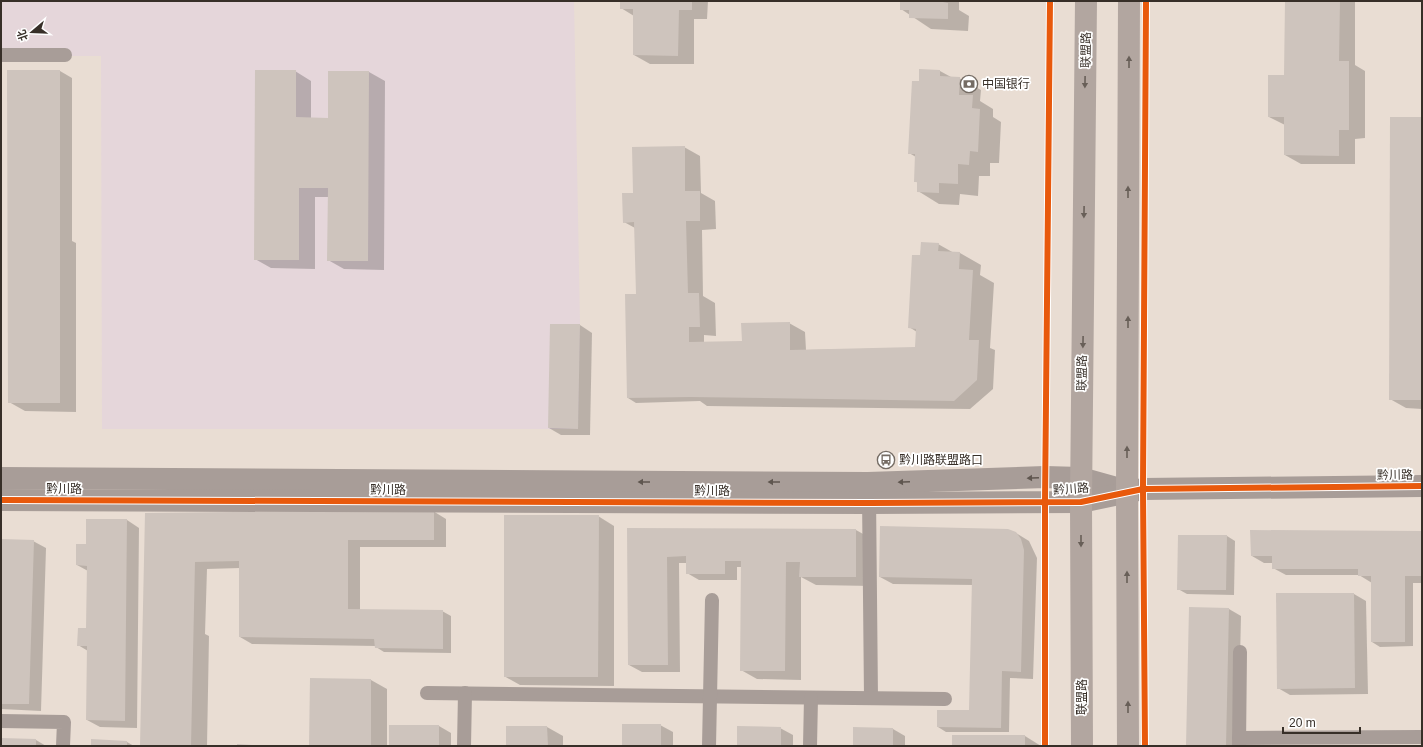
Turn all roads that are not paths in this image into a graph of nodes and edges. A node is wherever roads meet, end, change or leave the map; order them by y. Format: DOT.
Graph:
graph roads {
  1 [pos="1086,1"];
  2 [pos="1129,1"];
  3 [pos="1,55"];
  4 [pos="65,55"];
  5 [pos="1,478"];
  6 [pos="1081,478"];
  7 [pos="1422,486"];
  8 [pos="1127,491"];
  9 [pos="868,493"];
  10 [pos="1,500"];
  11 [pos="1081,502"];
  12 [pos="712,600"];
  13 [pos="1240,652"];
  14 [pos="427,693"];
  15 [pos="465,694"];
  16 [pos="710,696"];
  17 [pos="811,698"];
  18 [pos="871,698"];
  19 [pos="945,699"];
  20 [pos="1,721"];
  21 [pos="1422,737"];
  22 [pos="1239,742"];
  23 [pos="63,746"];
  24 [pos="464,746"];
  25 [pos="709,746"];
  26 [pos="810,746"];
  27 [pos="1082,746"];
  28 [pos="1128,746"];
  1 -- 6 [label="main road, 联盟路, one-way"];
  8 -- 2 [label="main road, one-way"];
  3 -- 4 [label="lane"];
  9 -- 5 [label="street, 黔川路, one-way"];
  6 -- 8 [label="street, 黔川路"];
  6 -- 9 [label="street, 黔川路, one-way"];
  6 -- 11 [label="main road, 联盟路"];
  7 -- 8 [label="street, 黔川路"];
  8 -- 11 [label="street, 黔川路"];
  28 -- 8 [label="main road, one-way"];
  9 -- 10 [label="street, 黔川路"];
  9 -- 11 [label="street, 黔川路"];
  9 -- 18 [label="lane"];
  11 -- 27 [label="main road, 联盟路, one-way"];
  12 -- 16 [label="lane"];
  13 -- 22 [label="lane"];
  14 -- 15 [label="lane"];
  15 -- 16 [label="lane"];
  15 -- 24 [label="lane"];
  16 -- 17 [label="lane"];
  16 -- 25 [label="lane"];
  17 -- 18 [label="lane"];
  17 -- 26 [label="lane"];
  18 -- 19 [label="lane"];
  20 -- 23 [label="lane"];
  21 -- 22 [label="lane"];
}
